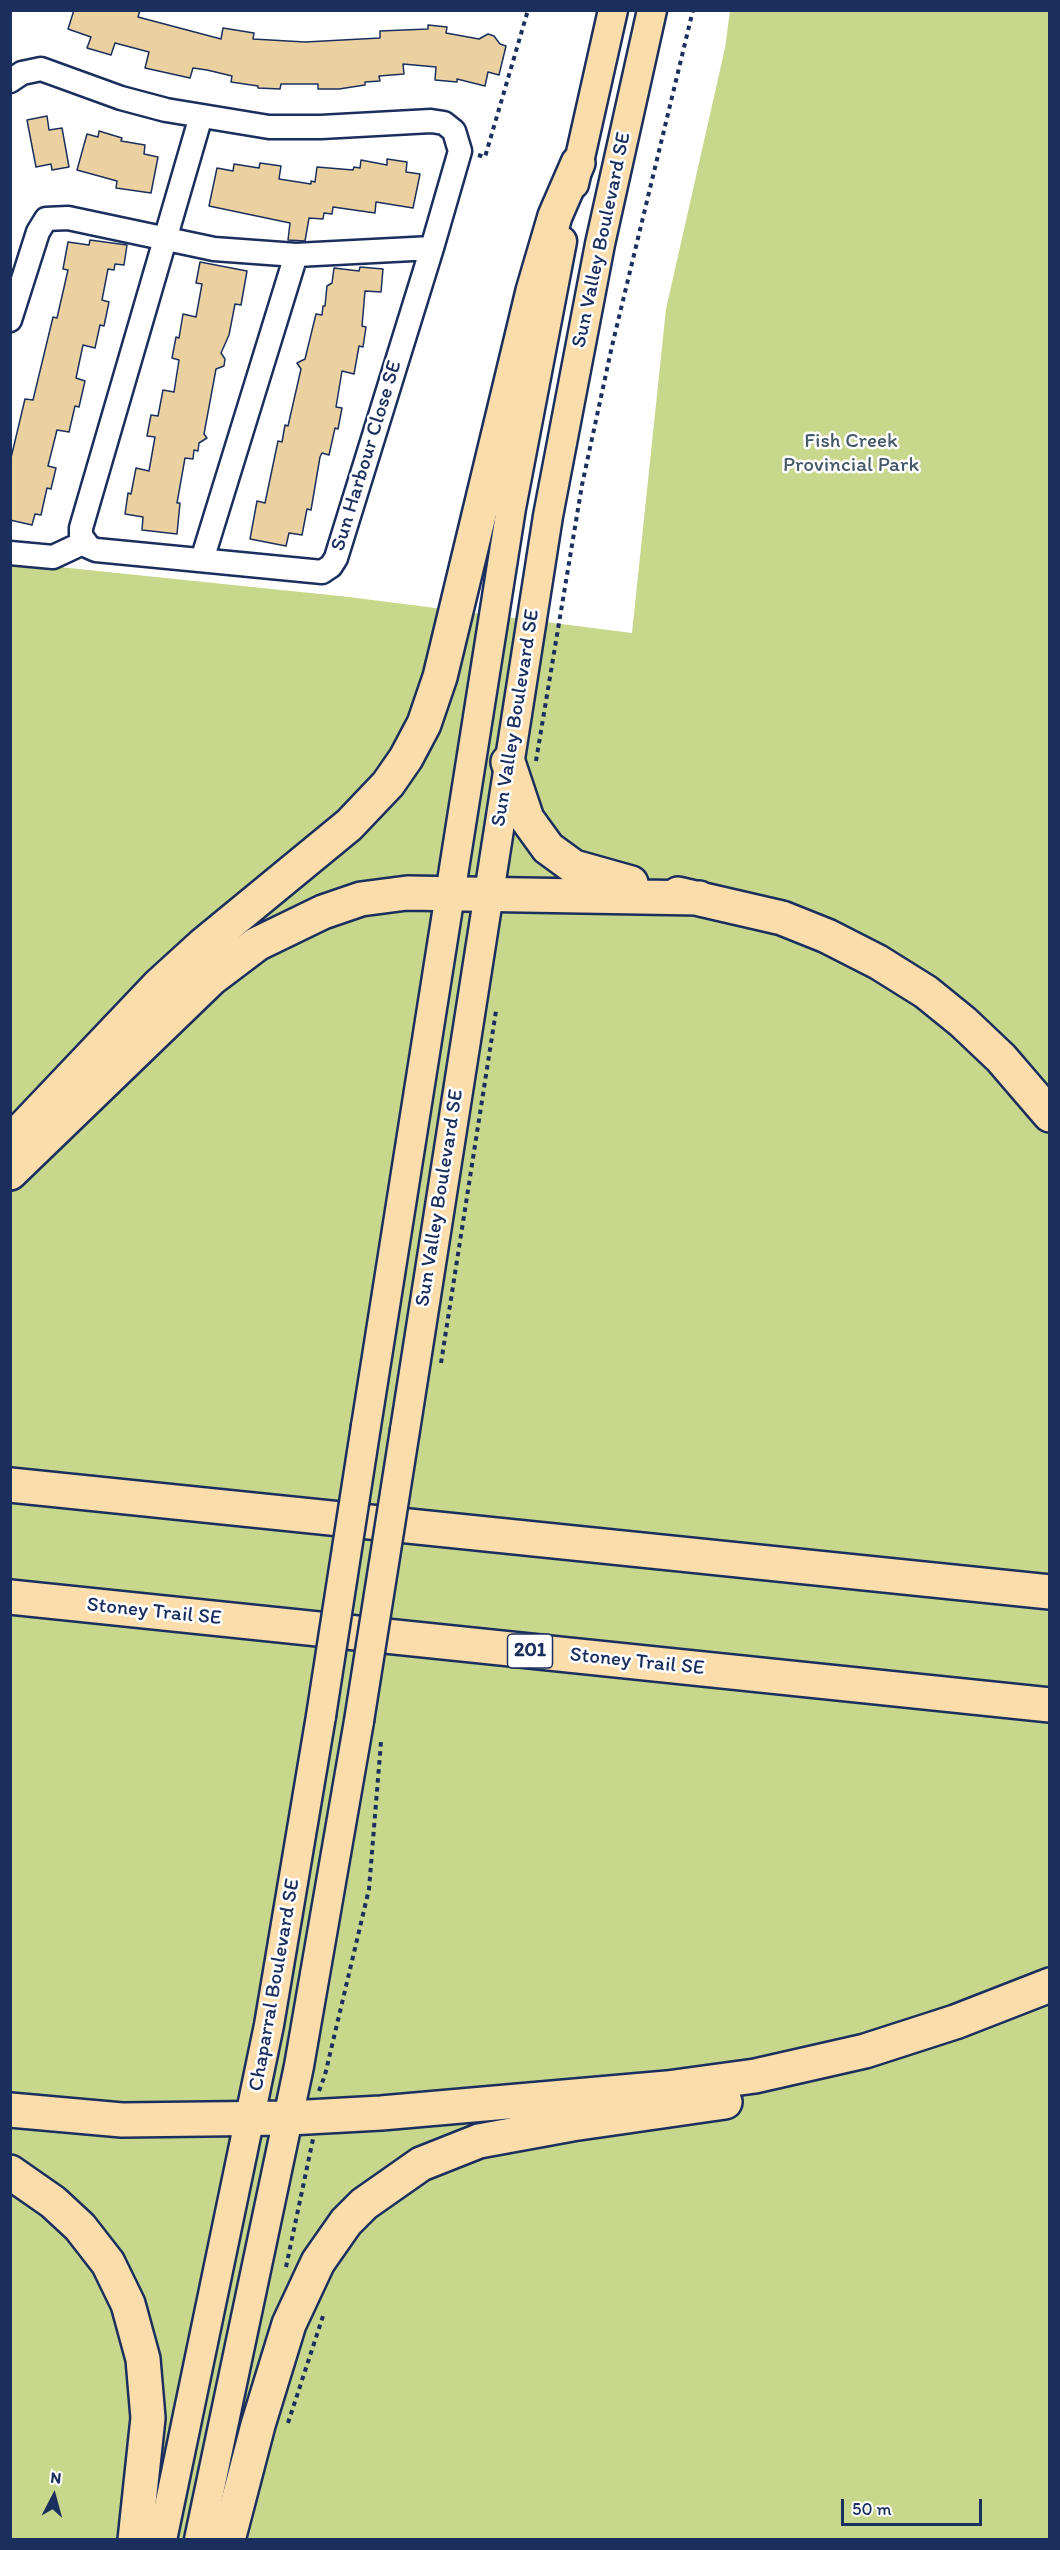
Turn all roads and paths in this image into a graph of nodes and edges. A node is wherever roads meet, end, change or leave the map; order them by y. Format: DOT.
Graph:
graph roads {
  1 [pos="528,10"];
  2 [pos="613,10"];
  3 [pos="652,10"];
  4 [pos="693,10"];
  5 [pos="10,81"];
  6 [pos="201,116"];
  7 [pos="460,151"];
  8 [pos="578,163"];
  9 [pos="167,238"];
  10 [pos="432,248"];
  11 [pos="296,255"];
  12 [pos="10,320"];
  13 [pos="85,542"];
  14 [pos="10,553"];
  15 [pos="202,560"];
  16 [pos="522,765"];
  17 [pos="450,894"];
  18 [pos="488,894"];
  19 [pos="699,898"];
  20 [pos="1050,1115"];
  21 [pos="10,1142"];
  22 [pos="10,1173"];
  23 [pos="366,1426"];
  24 [pos="405,1430"];
  25 [pos="10,1485"];
  26 [pos="1050,1592"];
  27 [pos="10,1597"];
  28 [pos="1050,1705"];
  29 [pos="381,1739"];
  30 [pos="1050,1985"];
  31 [pos="999,2006"];
  32 [pos="318,2093"];
  33 [pos="10,2110"];
  34 [pos="250,2119"];
  35 [pos="301,2124"];
  36 [pos="10,2172"];
  37 [pos="286,2269"];
  38 [pos="135,2540"];
  39 [pos="162,2540"];
  40 [pos="199,2540"];
  41 [pos="228,2540"];
  1 -- 7 [label="path"];
  2 -- 8 [label="main road, Sun Valley Boulevard SE"];
  3 -- 16 [label="main road, Sun Valley Boulevard SE"];
  4 -- 16 [label="path"];
  5 -- 6 [label="street"];
  6 -- 7 [label="street"];
  6 -- 9 [label="street"];
  7 -- 10 [label="street, Sun Harbour Close SE"];
  8 -- 17 [label="main road, Sun Valley Boulevard SE"];
  8 -- 21 [label="highway"];
  9 -- 11 [label="street"];
  9 -- 12 [label="street"];
  9 -- 13 [label="street"];
  10 -- 11 [label="street"];
  10 -- 15 [label="street, Sun Harbour Close SE"];
  11 -- 15 [label="street"];
  13 -- 14 [label="street"];
  13 -- 15 [label="street, Sun Harbour Close SE"];
  16 -- 18 [label="main road, Sun Valley Boulevard SE"];
  16 -- 19 [label="highway"];
  17 -- 18 [label="highway"];
  17 -- 22 [label="highway"];
  17 -- 23 [label="main road, Sun Valley Boulevard SE"];
  18 -- 19 [label="highway"];
  18 -- 24 [label="main road, Sun Valley Boulevard SE"];
  19 -- 20 [label="highway"];
  23 -- 34 [label="main road, Chaparral Boulevard SE, bridge"];
  24 -- 35 [label="main road, Chaparral Boulevard SE, bridge"];
  25 -- 26 [label="highway"];
  27 -- 28 [label="highway, Stoney Trail SE / 201"];
  29 -- 32 [label="path"];
  30 -- 31 [label="highway"];
  31 -- 35 [label="highway"];
  31 -- 41 [label="highway"];
  33 -- 34 [label="highway"];
  34 -- 35 [label="highway"];
  34 -- 39 [label="main road, Chaparral Boulevard SE"];
  35 -- 37 [label="path"];
  35 -- 40 [label="main road, Chaparral Boulevard SE"];
  36 -- 38 [label="highway"];
}
